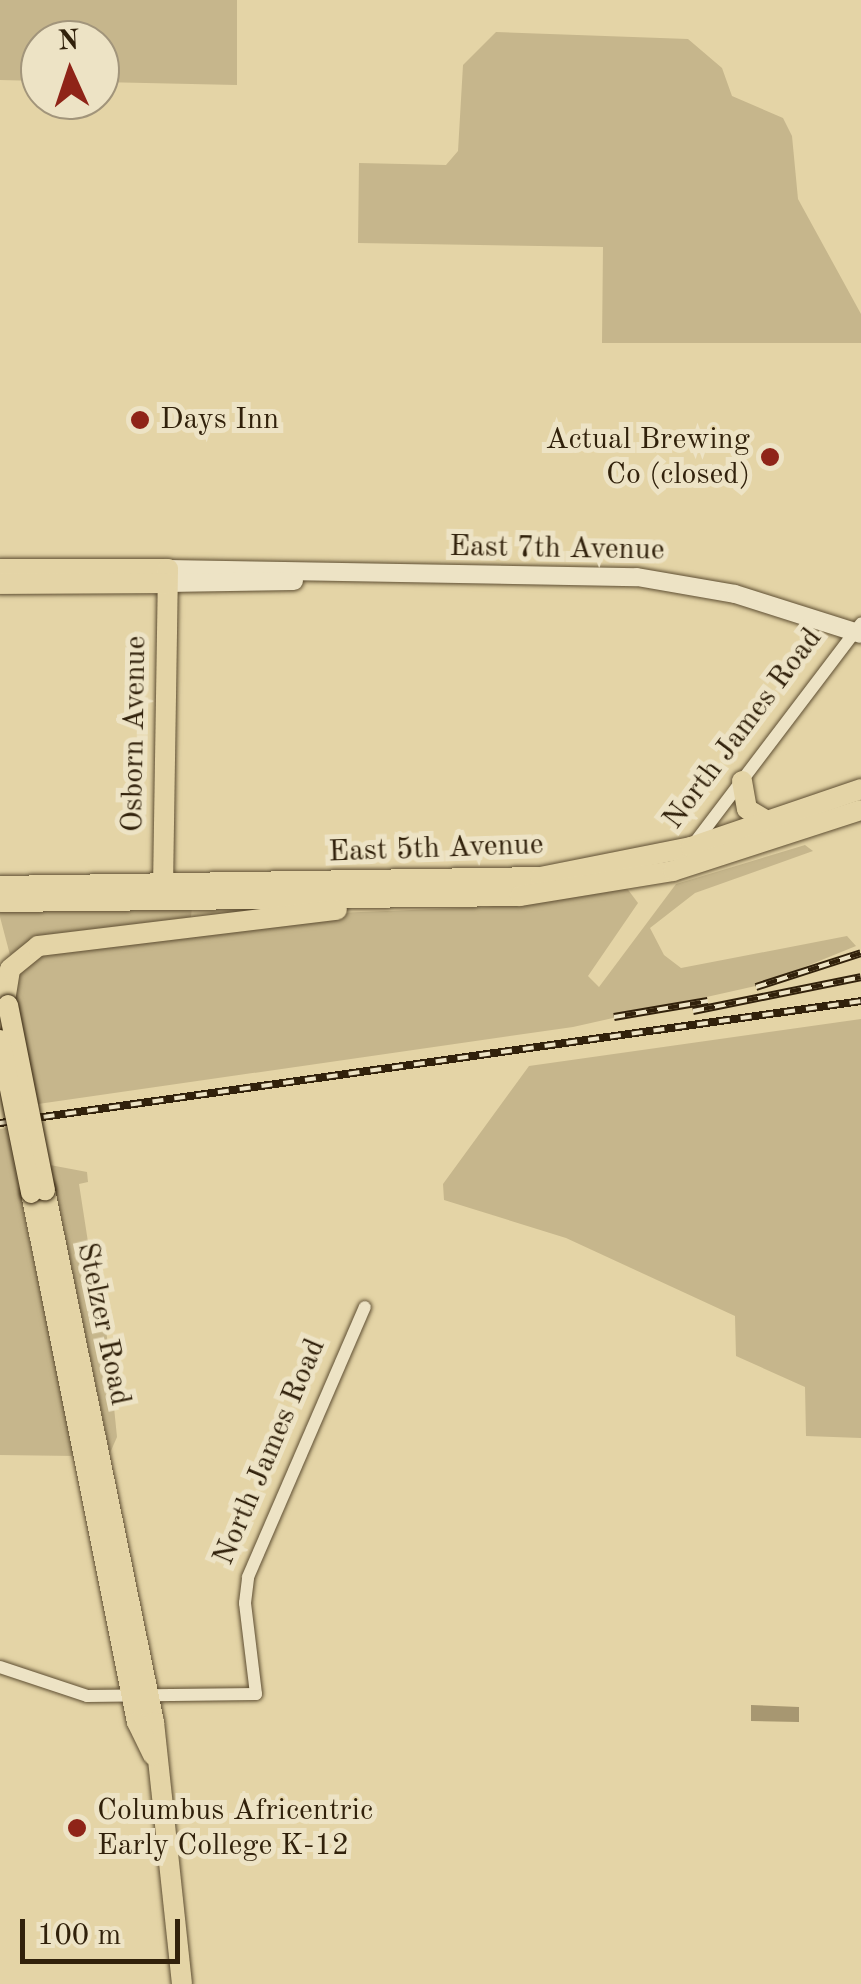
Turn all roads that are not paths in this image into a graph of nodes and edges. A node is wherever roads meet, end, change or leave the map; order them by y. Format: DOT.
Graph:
graph roads {
  1 [pos="3,573"];
  2 [pos="167,576"];
  3 [pos="859,630"];
  4 [pos="742,781"];
  5 [pos="861,789"];
  6 [pos="861,810"];
  7 [pos="769,822"];
  8 [pos="691,847"];
  9 [pos="674,870"];
  10 [pos="0,886"];
  11 [pos="163,891"];
  12 [pos="464,899"];
  13 [pos="0,902"];
  14 [pos="0,966"];
  15 [pos="7,1000"];
  16 [pos="0,1040"];
  17 [pos="38,1192"];
  18 [pos="365,1307"];
  19 [pos="0,1667"];
  20 [pos="139,1693"];
  21 [pos="182,1984"];
  1 -- 2 [label="main road, East 7th Avenue"];
  2 -- 3 [label="street, East 7th Avenue"];
  2 -- 11 [label="main road, Osborn Avenue"];
  3 -- 4 [label="street, North James Road"];
  4 -- 7 [label="main road"];
  4 -- 8 [label="street, North James Road"];
  5 -- 7 [label="main road, East 5th Avenue"];
  6 -- 9 [label="main road, East 5th Avenue"];
  7 -- 8 [label="main road, East 5th Avenue"];
  8 -- 9 [label="street, North James Road"];
  8 -- 11 [label="main road, East 5th Avenue"];
  9 -- 12 [label="main road, East 5th Avenue"];
  10 -- 11 [label="main road, East 5th Avenue"];
  11 -- 12 [label="main road, East 5th Avenue"];
  11 -- 13 [label="main road, East 5th Avenue"];
  12 -- 15 [label="main road"];
  14 -- 15 [label="main road, Stelzer Road"];
  15 -- 17 [label="main road, Stelzer Road, bridge"];
  16 -- 17 [label="main road, Stelzer Road, bridge"];
  17 -- 20 [label="main road, Stelzer Road"];
  18 -- 20 [label="street, North James Road"];
  19 -- 20 [label="street"];
  20 -- 21 [label="main road"];
}
